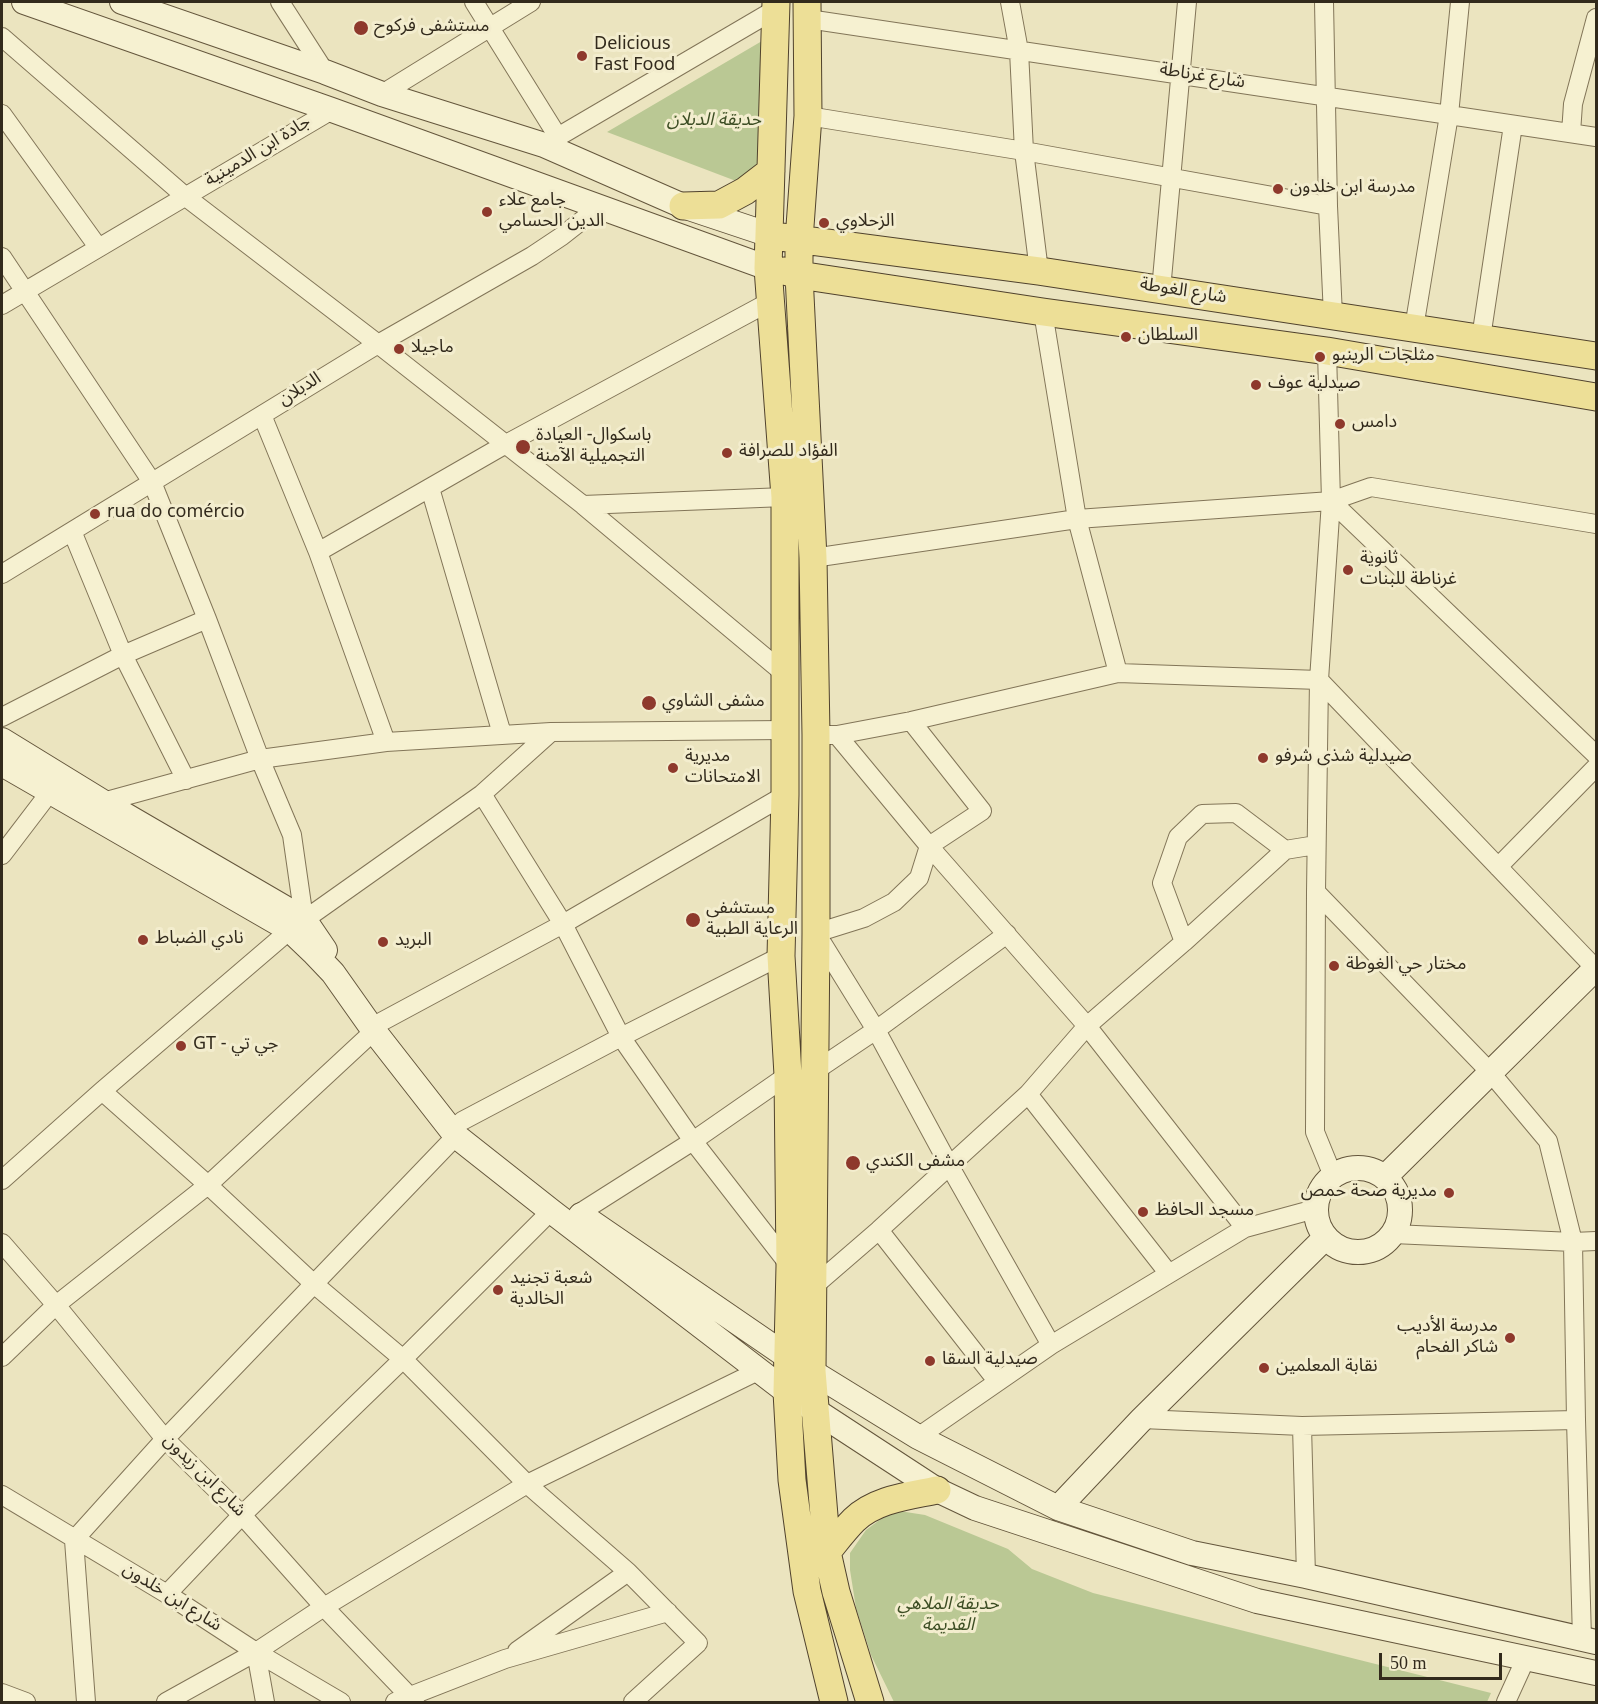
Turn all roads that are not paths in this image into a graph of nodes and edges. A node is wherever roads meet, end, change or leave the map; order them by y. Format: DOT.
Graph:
graph roads {
  1 [pos="24,2"];
  2 [pos="122,2"];
  3 [pos="280,2"];
  4 [pos="474,2"];
  5 [pos="531,2"];
  6 [pos="1010,2"];
  7 [pos="1187,2"];
  8 [pos="1324,2"];
  9 [pos="1460,2"];
  10 [pos="776,5"];
  11 [pos="808,10"];
  12 [pos="1596,18"];
  13 [pos="489,26"];
  14 [pos="2,37"];
  15 [pos="1019,51"];
  16 [pos="325,72"];
  17 [pos="1180,75"];
  18 [pos="382,94"];
  19 [pos="1326,97"];
  20 [pos="332,110"];
  21 [pos="2,114"];
  22 [pos="1449,115"];
  23 [pos="808,116"];
  24 [pos="1513,125"];
  25 [pos="1571,134"];
  26 [pos="1596,137"];
  27 [pos="551,141"];
  28 [pos="1023,150"];
  29 [pos="771,171"];
  30 [pos="1171,178"];
  31 [pos="186,197"];
  32 [pos="683,206"];
  33 [pos="1328,206"];
  34 [pos="599,207"];
  35 [pos="770,235"];
  36 [pos="799,240"];
  37 [pos="98,247"];
  38 [pos="2,257"];
  39 [pos="768,268"];
  40 [pos="1039,271"];
  41 [pos="799,275"];
  42 [pos="1161,290"];
  43 [pos="25,291"];
  44 [pos="771,301"];
  45 [pos="2,305"];
  46 [pos="1043,312"];
  47 [pos="1333,316"];
  48 [pos="1414,328"];
  49 [pos="1481,338"];
  50 [pos="378,344"];
  51 [pos="1327,351"];
  52 [pos="1596,356"];
  53 [pos="1596,397"];
  54 [pos="262,415"];
  55 [pos="506,444"];
  56 [pos="152,482"];
  57 [pos="430,488"];
  58 [pos="785,497"];
  59 [pos="1331,501"];
  60 [pos="583,505"];
  61 [pos="1077,519"];
  62 [pos="1596,524"];
  63 [pos="72,531"];
  64 [pos="318,552"];
  65 [pos="813,558"];
  66 [pos="2,574"];
  67 [pos="207,619"];
  68 [pos="123,655"];
  69 [pos="1118,673"];
  70 [pos="785,674"];
  71 [pos="1319,680"];
  72 [pos="2,717"];
  73 [pos="911,721"];
  74 [pos="785,730"];
  75 [pos="550,732"];
  76 [pos="502,734"];
  77 [pos="826,735"];
  78 [pos="2,740"];
  79 [pos="386,742"];
  80 [pos="1596,754"];
  81 [pos="260,759"];
  82 [pos="2,764"];
  83 [pos="1596,767"];
  84 [pos="186,780"];
  85 [pos="50,792"];
  86 [pos="482,794"];
  87 [pos="785,795"];
  88 [pos="103,802"];
  89 [pos="1317,845"];
  90 [pos="929,846"];
  91 [pos="1285,850"];
  92 [pos="2,855"];
  93 [pos="1498,867"];
  94 [pos="1316,892"];
  95 [pos="297,924"];
  96 [pos="563,924"];
  97 [pos="816,933"];
  98 [pos="1007,934"];
  99 [pos="1184,942"];
  100 [pos="781,956"];
  101 [pos="1596,968"];
  102 [pos="378,1026"];
  103 [pos="1087,1026"];
  104 [pos="876,1030"];
  105 [pos="621,1037"];
  106 [pos="814,1071"];
  107 [pos="1491,1073"];
  108 [pos="788,1075"];
  109 [pos="102,1091"];
  110 [pos="1028,1094"];
  111 [pos="459,1128"];
  112 [pos="693,1141"];
  113 [pos="949,1166"];
  114 [pos="1333,1176"];
  115 [pos="1385,1177"];
  116 [pos="2,1180"];
  117 [pos="208,1185"];
  118 [pos="1315,1209"];
  119 [pos="551,1211"];
  120 [pos="578,1214"];
  121 [pos="1245,1228"];
  122 [pos="879,1230"];
  123 [pos="1393,1234"];
  124 [pos="1325,1238"];
  125 [pos="1596,1241"];
  126 [pos="2,1242"];
  127 [pos="1574,1242"];
  128 [pos="790,1266"];
  129 [pos="1169,1274"];
  130 [pos="314,1284"];
  131 [pos="813,1287"];
  132 [pos="56,1305"];
  133 [pos="1051,1345"];
  134 [pos="2,1357"];
  135 [pos="788,1357"];
  136 [pos="403,1359"];
  137 [pos="758,1371"];
  138 [pos="812,1371"];
  139 [pos="997,1382"];
  140 [pos="787,1392"];
  141 [pos="814,1411"];
  142 [pos="1142,1419"];
  143 [pos="1576,1420"];
  144 [pos="1302,1426"];
  145 [pos="918,1437"];
  146 [pos="165,1439"];
  147 [pos="527,1484"];
  148 [pos="937,1490"];
  149 [pos="2,1495"];
  150 [pos="1058,1508"];
  151 [pos="242,1515"];
  152 [pos="75,1540"];
  153 [pos="827,1552"];
  154 [pos="628,1572"];
  155 [pos="1306,1576"];
  156 [pos="166,1594"];
  157 [pos="324,1607"];
  158 [pos="668,1612"];
  159 [pos="1589,1641"];
  160 [pos="256,1652"];
  161 [pos="1526,1658"];
  162 [pos="505,1659"];
  163 [pos="1596,1673"];
  164 [pos="2,1693"];
  165 [pos="406,1700"];
  166 [pos="26,1702"];
  167 [pos="86,1702"];
  168 [pos="166,1702"];
  169 [pos="265,1702"];
  170 [pos="341,1702"];
  171 [pos="633,1702"];
  172 [pos="834,1702"];
  173 [pos="870,1702"];
  174 [pos="1506,1702"];
  1 -- 20 [label="main road"];
  2 -- 16 [label="main road"];
  3 -- 16 [label="street"];
  4 -- 13 [label="street"];
  5 -- 13 [label="street"];
  6 -- 15 [label="street"];
  7 -- 17 [label="street"];
  8 -- 19 [label="street"];
  9 -- 22 [label="street"];
  10 -- 27 [label="street"];
  10 -- 29 [label="main road"];
  11 -- 15 [label="street, شارع غرناطة"];
  11 -- 23 [label="main road"];
  12 -- 25 [label="street"];
  13 -- 18 [label="street"];
  13 -- 27 [label="street"];
  14 -- 31 [label="street"];
  15 -- 17 [label="street, شارع غرناطة"];
  15 -- 28 [label="street"];
  16 -- 18 [label="main road"];
  17 -- 19 [label="street, شارع غرناطة"];
  17 -- 30 [label="street"];
  18 -- 27 [label="main road"];
  19 -- 22 [label="street, شارع غرناطة"];
  19 -- 33 [label="street"];
  20 -- 31 [label="street, جادة ابن الدمينية"];
  20 -- 34 [label="main road"];
  21 -- 37 [label="street"];
  22 -- 24 [label="street, شارع غرناطة"];
  22 -- 48 [label="street"];
  23 -- 28 [label="street"];
  23 -- 36 [label="main road"];
  24 -- 25 [label="street, شارع غرناطة"];
  24 -- 49 [label="street"];
  25 -- 26 [label="street, شارع غرناطة"];
  27 -- 32 [label="main road"];
  28 -- 30 [label="street"];
  28 -- 40 [label="street"];
  29 -- 32 [label="main road"];
  29 -- 35 [label="main road"];
  30 -- 33 [label="street"];
  30 -- 42 [label="street"];
  31 -- 37 [label="street, جادة ابن الدمينية"];
  31 -- 50 [label="street"];
  32 -- 35 [label="main road"];
  33 -- 47 [label="street"];
  34 -- 39 [label="main road"];
  34 -- 50 [label="street, الدبلان"];
  35 -- 36 [label="main road, شارع الغوطة"];
  35 -- 39 [label="main road"];
  36 -- 40 [label="main road, شارع الغوطة"];
  36 -- 41 [label="main road"];
  37 -- 43 [label="street, جادة ابن الدمينية"];
  38 -- 43 [label="street"];
  39 -- 41 [label="main road"];
  39 -- 44 [label="main road"];
  40 -- 42 [label="main road, شارع الغوطة"];
  41 -- 46 [label="main road"];
  41 -- 65 [label="main road"];
  42 -- 47 [label="main road, شارع الغوطة"];
  43 -- 45 [label="street, جادة ابن الدمينية"];
  43 -- 56 [label="street"];
  44 -- 55 [label="street"];
  44 -- 58 [label="main road"];
  46 -- 51 [label="main road"];
  46 -- 61 [label="street"];
  47 -- 48 [label="main road, شارع الغوطة"];
  48 -- 49 [label="main road, شارع الغوطة"];
  49 -- 52 [label="main road, شارع الغوطة"];
  50 -- 54 [label="street, الدبلان"];
  50 -- 55 [label="street"];
  51 -- 53 [label="main road"];
  51 -- 59 [label="street"];
  54 -- 56 [label="street, الدبلان"];
  54 -- 64 [label="street"];
  55 -- 57 [label="street"];
  55 -- 60 [label="street"];
  56 -- 63 [label="street, الدبلان"];
  56 -- 67 [label="street"];
  57 -- 64 [label="street"];
  57 -- 76 [label="street"];
  58 -- 60 [label="street"];
  58 -- 70 [label="main road"];
  59 -- 61 [label="street"];
  59 -- 62 [label="street"];
  59 -- 71 [label="street"];
  59 -- 80 [label="street"];
  60 -- 70 [label="street"];
  61 -- 65 [label="street"];
  61 -- 69 [label="street"];
  63 -- 66 [label="street, الدبلان"];
  63 -- 68 [label="street"];
  64 -- 79 [label="street"];
  65 -- 77 [label="main road"];
  67 -- 68 [label="street"];
  67 -- 81 [label="street"];
  68 -- 72 [label="street"];
  68 -- 84 [label="street"];
  69 -- 71 [label="street"];
  69 -- 73 [label="street"];
  70 -- 74 [label="main road"];
  71 -- 89 [label="street"];
  71 -- 93 [label="street"];
  73 -- 77 [label="street"];
  73 -- 90 [label="street"];
  74 -- 75 [label="street"];
  74 -- 87 [label="main road"];
  75 -- 76 [label="street"];
  75 -- 86 [label="street"];
  76 -- 79 [label="street"];
  77 -- 90 [label="street"];
  77 -- 97 [label="main road"];
  78 -- 88 [label="main road"];
  79 -- 81 [label="street"];
  81 -- 84 [label="street"];
  81 -- 95 [label="street"];
  82 -- 85 [label="main road"];
  83 -- 93 [label="street"];
  84 -- 88 [label="street"];
  85 -- 92 [label="street"];
  85 -- 95 [label="main road"];
  86 -- 95 [label="street"];
  86 -- 96 [label="street"];
  87 -- 96 [label="street"];
  87 -- 100 [label="main road"];
  88 -- 95 [label="main road"];
  89 -- 91 [label="street"];
  89 -- 94 [label="street"];
  90 -- 97 [label="street"];
  90 -- 98 [label="street"];
  91 -- 99 [label="street"];
  91 -- 99 [label="street"];
  93 -- 101 [label="street"];
  94 -- 107 [label="street"];
  94 -- 114 [label="street"];
  95 -- 102 [label="main road"];
  95 -- 109 [label="street"];
  96 -- 102 [label="street"];
  96 -- 105 [label="street"];
  97 -- 104 [label="street"];
  97 -- 106 [label="main road"];
  98 -- 103 [label="street"];
  98 -- 104 [label="street"];
  99 -- 103 [label="street"];
  100 -- 105 [label="street"];
  100 -- 108 [label="main road"];
  101 -- 107 [label="main road"];
  102 -- 111 [label="main road"];
  102 -- 117 [label="street"];
  103 -- 110 [label="street"];
  103 -- 121 [label="street"];
  104 -- 106 [label="street"];
  104 -- 113 [label="street"];
  105 -- 111 [label="street"];
  105 -- 112 [label="street"];
  106 -- 131 [label="main road"];
  107 -- 115 [label="main road"];
  107 -- 127 [label="street"];
  108 -- 112 [label="street"];
  108 -- 128 [label="main road"];
  109 -- 116 [label="street"];
  109 -- 117 [label="street"];
  110 -- 113 [label="street"];
  110 -- 129 [label="street"];
  111 -- 119 [label="main road"];
  111 -- 120 [label="main road"];
  111 -- 130 [label="street"];
  112 -- 120 [label="street"];
  112 -- 128 [label="street"];
  113 -- 122 [label="street"];
  113 -- 133 [label="street"];
  114 -- 115 [label="main road"];
  114 -- 118 [label="main road"];
  115 -- 123 [label="main road"];
  117 -- 130 [label="street"];
  117 -- 132 [label="street"];
  118 -- 121 [label="street"];
  118 -- 124 [label="main road"];
  119 -- 136 [label="street"];
  119 -- 137 [label="main road"];
  120 -- 135 [label="main road"];
  121 -- 129 [label="street"];
  122 -- 131 [label="street"];
  122 -- 139 [label="street"];
  123 -- 124 [label="main road"];
  123 -- 127 [label="street"];
  124 -- 142 [label="main road"];
  125 -- 127 [label="street"];
  126 -- 132 [label="street, شارع ابن زيدون"];
  127 -- 143 [label="street"];
  128 -- 135 [label="main road"];
  129 -- 133 [label="street"];
  130 -- 136 [label="street"];
  130 -- 146 [label="street"];
  131 -- 138 [label="main road"];
  132 -- 134 [label="street"];
  132 -- 146 [label="street, شارع ابن زيدون"];
  133 -- 139 [label="street"];
  135 -- 138 [label="main road"];
  135 -- 140 [label="main road"];
  136 -- 147 [label="street"];
  136 -- 151 [label="street"];
  137 -- 140 [label="main road"];
  137 -- 147 [label="street"];
  138 -- 141 [label="main road"];
  138 -- 145 [label="main road"];
  139 -- 145 [label="street"];
  140 -- 141 [label="main road"];
  140 -- 172 [label="main road"];
  141 -- 148 [label="main road"];
  141 -- 153 [label="main road"];
  142 -- 144 [label="street"];
  142 -- 150 [label="main road"];
  143 -- 144 [label="street"];
  143 -- 159 [label="street"];
  144 -- 155 [label="street"];
  145 -- 150 [label="main road"];
  146 -- 151 [label="street, شارع ابن زيدون"];
  146 -- 152 [label="street"];
  147 -- 154 [label="street"];
  147 -- 157 [label="street"];
  148 -- 153 [label="main road"];
  148 -- 161 [label="main road"];
  149 -- 152 [label="street, شارع ابن خلدون"];
  150 -- 155 [label="main road"];
  151 -- 156 [label="street"];
  151 -- 157 [label="street, شارع ابن زيدون"];
  152 -- 156 [label="street, شارع ابن خلدون"];
  152 -- 167 [label="street"];
  153 -- 173 [label="main road"];
  154 -- 158 [label="street"];
  154 -- 162 [label="street"];
  155 -- 159 [label="main road"];
  156 -- 160 [label="street, شارع ابن خلدون"];
  157 -- 160 [label="street"];
  157 -- 165 [label="street, شارع ابن زيدون"];
  158 -- 162 [label="street"];
  158 -- 171 [label="street"];
  160 -- 168 [label="street"];
  160 -- 169 [label="street"];
  160 -- 170 [label="street, شارع ابن خلدون"];
  161 -- 163 [label="main road"];
  161 -- 174 [label="street"];
  162 -- 165 [label="street"];
  164 -- 166 [label="street"];
}
